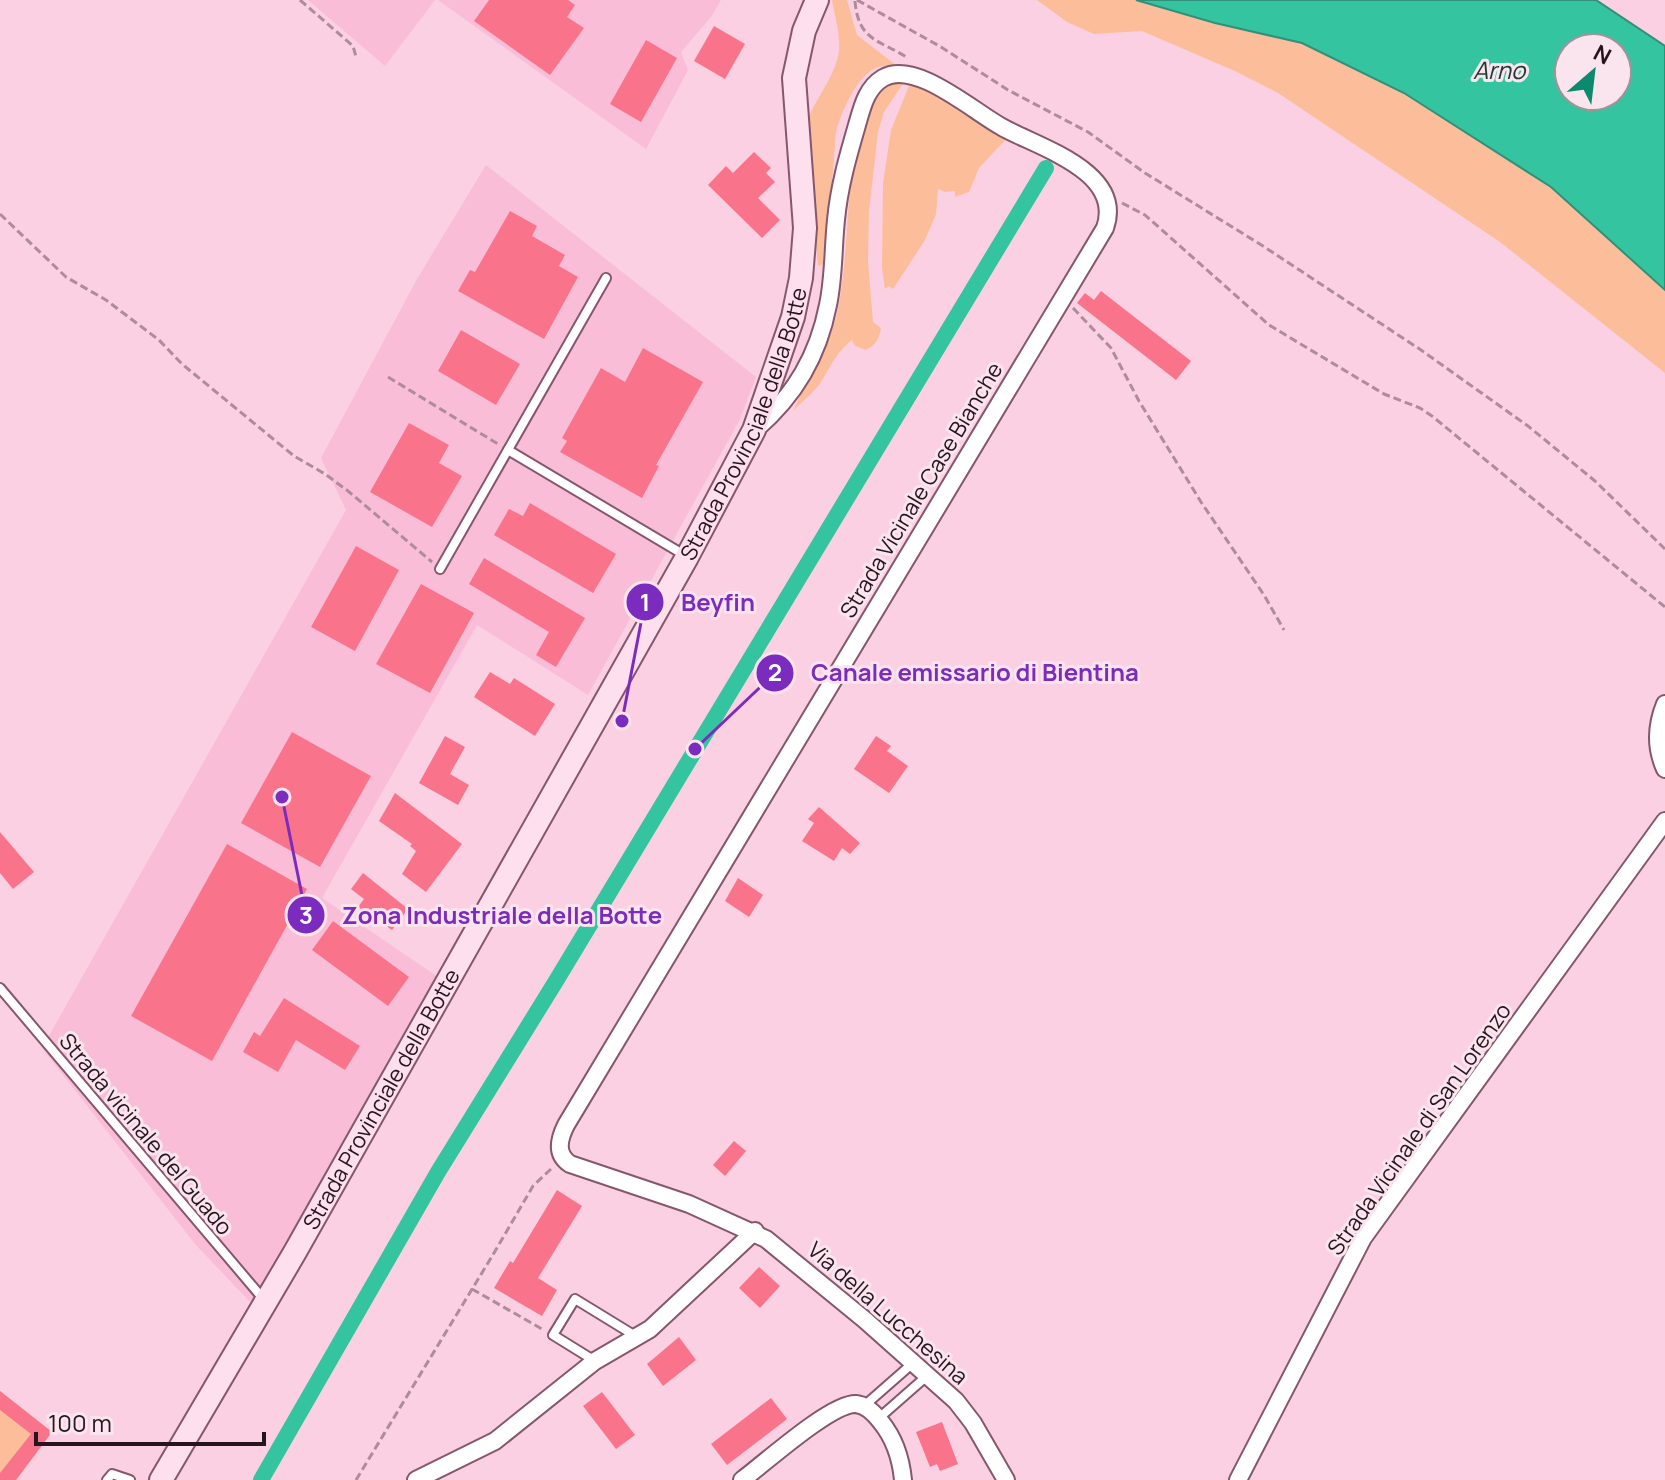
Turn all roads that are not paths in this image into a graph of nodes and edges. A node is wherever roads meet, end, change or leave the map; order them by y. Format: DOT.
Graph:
graph roads {
  1 [pos="817,0"];
  2 [pos="606,278"];
  3 [pos="754,430"];
  4 [pos="508,450"];
  5 [pos="687,557"];
  6 [pos="440,569"];
  7 [pos="1665,704"];
  8 [pos="1665,769"];
  9 [pos="1665,821"];
  10 [pos="0,988"];
  11 [pos="755,1231"];
  12 [pos="266,1302"];
  13 [pos="638,1338"];
  14 [pos="595,1361"];
  15 [pos="914,1362"];
  16 [pos="928,1375"];
  17 [pos="864,1406"];
  18 [pos="879,1418"];
  19 [pos="107,1480"];
  20 [pos="130,1480"];
  21 [pos="161,1480"];
  22 [pos="416,1480"];
  23 [pos="742,1480"];
  24 [pos="903,1480"];
  25 [pos="1006,1480"];
  26 [pos="1238,1480"];
  1 -- 3 [label="main road, Strada Provinciale della Botte"];
  2 -- 4 [label="lane"];
  3 -- 5 [label="main road, Strada Provinciale della Botte"];
  3 -- 11 [label="street, Strada Vicinale Case Bianche"];
  4 -- 5 [label="lane"];
  4 -- 6 [label="lane"];
  5 -- 12 [label="main road, Strada Provinciale della Botte"];
  7 -- 8 [label="street"];
  9 -- 26 [label="street, Strada Vicinale di San Lorenzo"];
  10 -- 12 [label="lane, Strada vicinale del Guado"];
  11 -- 13 [label="street"];
  11 -- 15 [label="street, Via della Lucchesina"];
  12 -- 21 [label="main road, Strada Provinciale della Botte"];
  13 -- 14 [label="street"];
  13 -- 14 [label="lane"];
  14 -- 22 [label="street"];
  15 -- 16 [label="street, Via della Lucchesina"];
  15 -- 17 [label="lane"];
  16 -- 18 [label="lane"];
  16 -- 25 [label="street, Via della Lucchesina"];
  17 -- 18 [label="street"];
  17 -- 23 [label="street"];
  18 -- 24 [label="street"];
  19 -- 20 [label="lane"];
}
